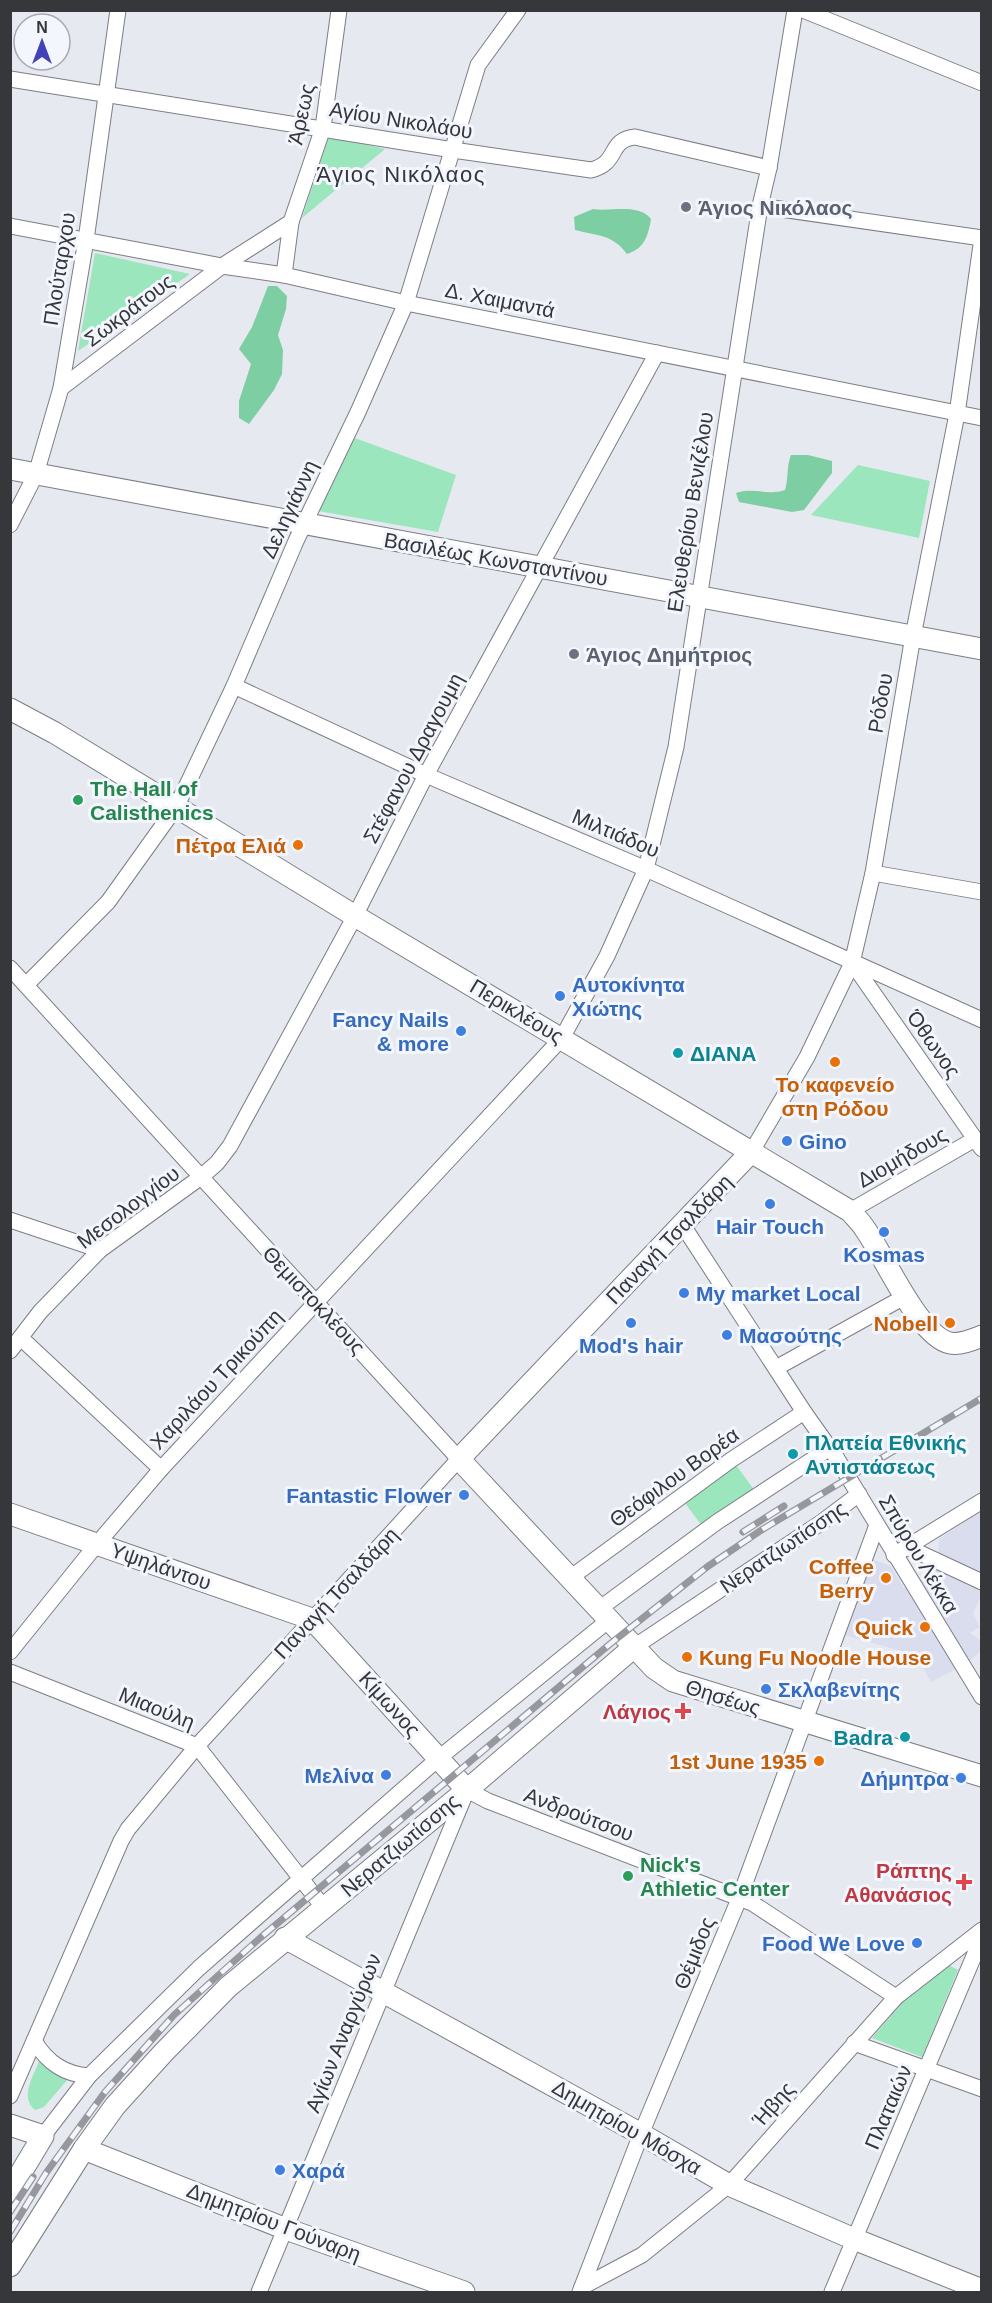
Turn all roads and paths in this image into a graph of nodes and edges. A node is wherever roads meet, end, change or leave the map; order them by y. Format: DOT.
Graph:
graph roads {
  1 [pos="118,10"];
  2 [pos="339,10"];
  3 [pos="518,10"];
  4 [pos="795,10"];
  5 [pos="803,10"];
  6 [pos="10,79"];
  7 [pos="981,83"];
  8 [pos="106,94"];
  9 [pos="323,128"];
  10 [pos="453,150"];
  11 [pos="769,168"];
  12 [pos="760,206"];
  13 [pos="291,222"];
  14 [pos="10,226"];
  15 [pos="981,238"];
  16 [pos="86,240"];
  17 [pos="222,266"];
  18 [pos="284,275"];
  19 [pos="406,303"];
  20 [pos="657,353"];
  21 [pos="735,367"];
  22 [pos="61,388"];
  23 [pos="957,414"];
  24 [pos="981,418"];
  25 [pos="10,470"];
  26 [pos="36,474"];
  27 [pos="304,524"];
  28 [pos="10,525"];
  29 [pos="541,568"];
  30 [pos="698,596"];
  31 [pos="913,636"];
  32 [pos="981,649"];
  33 [pos="234,686"];
  34 [pos="10,709"];
  35 [pos="426,775"];
  36 [pos="176,807"];
  37 [pos="646,869"];
  38 [pos="873,873"];
  39 [pos="981,892"];
  40 [pos="355,916"];
  41 [pos="852,963"];
  42 [pos="10,968"];
  43 [pos="26,985"];
  44 [pos="981,1020"];
  45 [pos="562,1038"];
  46 [pos="978,1144"];
  47 [pos="752,1151"];
  48 [pos="201,1177"];
  49 [pos="850,1211"];
  50 [pos="10,1220"];
  51 [pos="682,1224"];
  52 [pos="100,1250"];
  53 [pos="906,1296"];
  54 [pos="316,1303"];
  55 [pos="981,1336"];
  56 [pos="21,1338"];
  57 [pos="10,1351"];
  58 [pos="776,1368"];
  59 [pos="804,1412"];
  60 [pos="830,1448"];
  61 [pos="459,1459"];
  62 [pos="161,1469"];
  63 [pos="859,1494"];
  64 [pos="981,1501"];
  65 [pos="10,1514"];
  66 [pos="877,1525"];
  67 [pos="97,1544"];
  68 [pos="901,1551"];
  69 [pos="570,1578"];
  70 [pos="981,1582"];
  71 [pos="312,1619"];
  72 [pos="609,1620"];
  73 [pos="634,1647"];
  74 [pos="10,1652"];
  75 [pos="10,1672"];
  76 [pos="981,1697"];
  77 [pos="805,1723"];
  78 [pos="197,1746"];
  79 [pos="439,1758"];
  80 [pos="981,1776"];
  81 [pos="467,1790"];
  82 [pos="302,1879"];
  83 [pos="739,1899"];
  84 [pos="324,1908"];
  85 [pos="981,1930"];
  86 [pos="981,1937"];
  87 [pos="285,1938"];
  88 [pos="383,1991"];
  89 [pos="897,1997"];
  90 [pos="34,2041"];
  91 [pos="854,2043"];
  92 [pos="927,2069"];
  93 [pos="89,2076"];
  94 [pos="981,2089"];
  95 [pos="10,2096"];
  96 [pos="10,2125"];
  97 [pos="641,2134"];
  98 [pos="44,2136"];
  99 [pos="84,2150"];
  100 [pos="729,2185"];
  101 [pos="10,2191"];
  102 [pos="286,2229"];
  103 [pos="854,2239"];
  104 [pos="10,2266"];
  105 [pos="581,2290"];
  106 [pos="981,2290"];
  107 [pos="259,2292"];
  108 [pos="464,2292"];
  109 [pos="832,2292"];
  1 -- 8 [label="street, Πλούταρχου"];
  2 -- 9 [label="street, Άρεως"];
  3 -- 10 [label="street, Δεληγιάννη"];
  4 -- 11 [label="street, Ελευθερίου Βενιζέλου"];
  5 -- 7 [label="street"];
  6 -- 8 [label="street, Αγίου Νικολάου"];
  8 -- 9 [label="street, Αγίου Νικολάου"];
  8 -- 16 [label="street, Πλούταρχου"];
  9 -- 10 [label="street, Αγίου Νικολάου"];
  9 -- 13 [label="street, Άρεως"];
  10 -- 11 [label="street, Αγίου Νικολάου"];
  10 -- 19 [label="street, Δεληγιάννη"];
  11 -- 12 [label="street, Ελευθερίου Βενιζέλου"];
  12 -- 15 [label="street"];
  12 -- 21 [label="street, Ελευθερίου Βενιζέλου"];
  13 -- 17 [label="street"];
  13 -- 18 [label="street, Άρεως"];
  14 -- 16 [label="street, Δ. Χαιμαντά"];
  15 -- 23 [label="street, Ρόδου"];
  16 -- 17 [label="street, Δ. Χαιμαντά"];
  16 -- 22 [label="street, Πλούταρχου"];
  17 -- 18 [label="street, Δ. Χαιμαντά"];
  17 -- 22 [label="street, Σωκράτους"];
  18 -- 19 [label="street, Δ. Χαιμαντά"];
  19 -- 20 [label="street, Δ. Χαιμαντά"];
  19 -- 27 [label="street, Δεληγιάννη"];
  20 -- 21 [label="street, Δ. Χαιμαντά"];
  20 -- 29 [label="street, Στέφανου Δραγουμη"];
  21 -- 23 [label="street, Δ. Χαιμαντά"];
  21 -- 30 [label="street, Ελευθερίου Βενιζέλου"];
  22 -- 26 [label="street, Πλούταρχου"];
  23 -- 24 [label="street, Δ. Χαιμαντά"];
  23 -- 31 [label="street, Ρόδου"];
  25 -- 26 [label="street, Βασιλέως Κωνσταντίνου"];
  26 -- 27 [label="street, Βασιλέως Κωνσταντίνου"];
  26 -- 28 [label="street, Πλούταρχου"];
  27 -- 29 [label="street, Βασιλέως Κωνσταντίνου"];
  27 -- 33 [label="street, Δεληγιάννη"];
  29 -- 30 [label="street, Βασιλέως Κωνσταντίνου"];
  29 -- 35 [label="street, Στέφανου Δραγουμη"];
  30 -- 31 [label="street, Βασιλέως Κωνσταντίνου"];
  30 -- 37 [label="street, Ελευθερίου Βενιζέλου"];
  31 -- 32 [label="street, Βασιλέως Κωνσταντίνου"];
  31 -- 38 [label="street, Ρόδου"];
  33 -- 35 [label="street, Μιλτιάδου"];
  33 -- 36 [label="street, Δεληγιάννη"];
  34 -- 36 [label="street, Περικλέους"];
  35 -- 37 [label="street, Μιλτιάδου"];
  35 -- 40 [label="street, Στέφανου Δραγουμη"];
  36 -- 40 [label="street, Περικλέους"];
  36 -- 43 [label="street, Δεληγιάννη"];
  37 -- 41 [label="street, Μιλτιάδου"];
  37 -- 45 [label="street, Ελευθερίου Βενιζέλου"];
  38 -- 39 [label="street"];
  38 -- 41 [label="street, Ρόδου"];
  40 -- 45 [label="street, Περικλέους"];
  40 -- 48 [label="street, Στέφανου Δραγουμη"];
  41 -- 44 [label="street, Μιλτιάδου"];
  41 -- 46 [label="street, Όθωνος"];
  41 -- 47 [label="street, Ρόδου"];
  42 -- 43 [label="street, Θεμιστοκλέους"];
  43 -- 48 [label="street, Θεμιστοκλέους"];
  45 -- 47 [label="street, Περικλέους"];
  45 -- 54 [label="street, Χαριλάου Τρικούπη"];
  46 -- 49 [label="street, Διομήδους"];
  47 -- 49 [label="street, Περικλέους"];
  47 -- 51 [label="street, Παναγή Τσαλδάρη"];
  48 -- 52 [label="street, Μεσολογγίου"];
  48 -- 54 [label="street, Θεμιστοκλέους"];
  49 -- 53 [label="street, Περικλέους"];
  50 -- 52 [label="street"];
  51 -- 58 [label="street, Σπύρου Λέκκα"];
  51 -- 61 [label="street, Παναγή Τσαλδάρη"];
  52 -- 56 [label="street, Μεσολογγίου"];
  53 -- 55 [label="street, Περικλέους"];
  53 -- 58 [label="street"];
  54 -- 61 [label="street, Θεμιστοκλέους"];
  54 -- 62 [label="street, Χαριλάου Τρικούπη"];
  56 -- 57 [label="street, Μεσολογγίου"];
  56 -- 62 [label="street"];
  58 -- 59 [label="street, Σπύρου Λέκκα"];
  59 -- 60 [label="street, Σπύρου Λέκκα"];
  59 -- 69 [label="street, Θεόφιλου Βορέα"];
  60 -- 63 [label="street, Σπύρου Λέκκα"];
  60 -- 72 [label="street, Νερατζιωτίσσης"];
  61 -- 69 [label="street, Θεμιστοκλέους"];
  61 -- 71 [label="street, Παναγή Τσαλδάρη"];
  62 -- 67 [label="street, Χαριλάου Τρικούπη"];
  63 -- 66 [label="street, Σπύρου Λέκκα"];
  63 -- 73 [label="street, Νερατζιωτίσσης"];
  64 -- 68 [label="street"];
  65 -- 67 [label="street, Υψηλάντου"];
  66 -- 68 [label="street, Σπύρου Λέκκα"];
  66 -- 77 [label="street, Θέμιδος"];
  67 -- 71 [label="street, Υψηλάντου"];
  67 -- 74 [label="street, Χαριλάου Τρικούπη"];
  68 -- 70 [label="street"];
  68 -- 76 [label="street, Σπύρου Λέκκα"];
  69 -- 72 [label="street, Θεμιστοκλέους"];
  71 -- 78 [label="street, Παναγή Τσαλδάρη"];
  71 -- 79 [label="street, Κίμωνος"];
  72 -- 73 [label="street, Θησέως"];
  72 -- 79 [label="street, Νερατζιωτίσσης"];
  73 -- 77 [label="street, Θησέως"];
  73 -- 81 [label="street, Νερατζιωτίσσης"];
  75 -- 78 [label="street, Μιαούλη"];
  77 -- 80 [label="street, Θησέως"];
  77 -- 83 [label="street, Θέμιδος"];
  78 -- 82 [label="street, Μιαούλη"];
  78 -- 90 [label="street, Παναγή Τσαλδάρη"];
  79 -- 81 [label="street, Κίμωνος"];
  79 -- 82 [label="street, Νερατζιωτίσσης"];
  81 -- 83 [label="street, Ανδρούτσου"];
  81 -- 84 [label="street, Νερατζιωτίσσης"];
  81 -- 88 [label="street, Αγίων Αναργύρων"];
  82 -- 84 [label="street, Μιαούλη"];
  82 -- 93 [label="street, Νερατζιωτίσσης"];
  83 -- 89 [label="street, Ανδρούτσου"];
  83 -- 97 [label="street, Θέμιδος"];
  84 -- 87 [label="street, Νερατζιωτίσσης"];
  85 -- 89 [label="street, Ήβης"];
  86 -- 92 [label="street, Πλαταιών"];
  87 -- 88 [label="street, Δημητρίου Μόσχα"];
  87 -- 99 [label="street, Νερατζιωτίσσης"];
  88 -- 97 [label="street, Δημητρίου Μόσχα"];
  88 -- 102 [label="street, Αγίων Αναργύρων"];
  89 -- 91 [label="street, Ήβης"];
  90 -- 93 [label="street"];
  90 -- 95 [label="street, Παναγή Τσαλδάρη"];
  91 -- 92 [label="street"];
  91 -- 100 [label="street, Ήβης"];
  92 -- 94 [label="street"];
  92 -- 103 [label="street, Πλαταιών"];
  93 -- 98 [label="street, Νερατζιωτίσσης"];
  96 -- 98 [label="street"];
  97 -- 100 [label="street, Δημητρίου Μόσχα"];
  97 -- 105 [label="street, Θέμιδος"];
  98 -- 101 [label="street, Νερατζιωτίσσης"];
  99 -- 102 [label="street, Δημητρίου Γούναρη"];
  99 -- 104 [label="street, Νερατζιωτίσσης"];
  100 -- 103 [label="street, Δημητρίου Μόσχα"];
  100 -- 105 [label="street, Ήβης"];
  102 -- 107 [label="street, Αγίων Αναργύρων"];
  102 -- 108 [label="street, Δημητρίου Γούναρη"];
  103 -- 106 [label="street, Δημητρίου Μόσχα"];
  103 -- 109 [label="street, Πλαταιών"];
}
